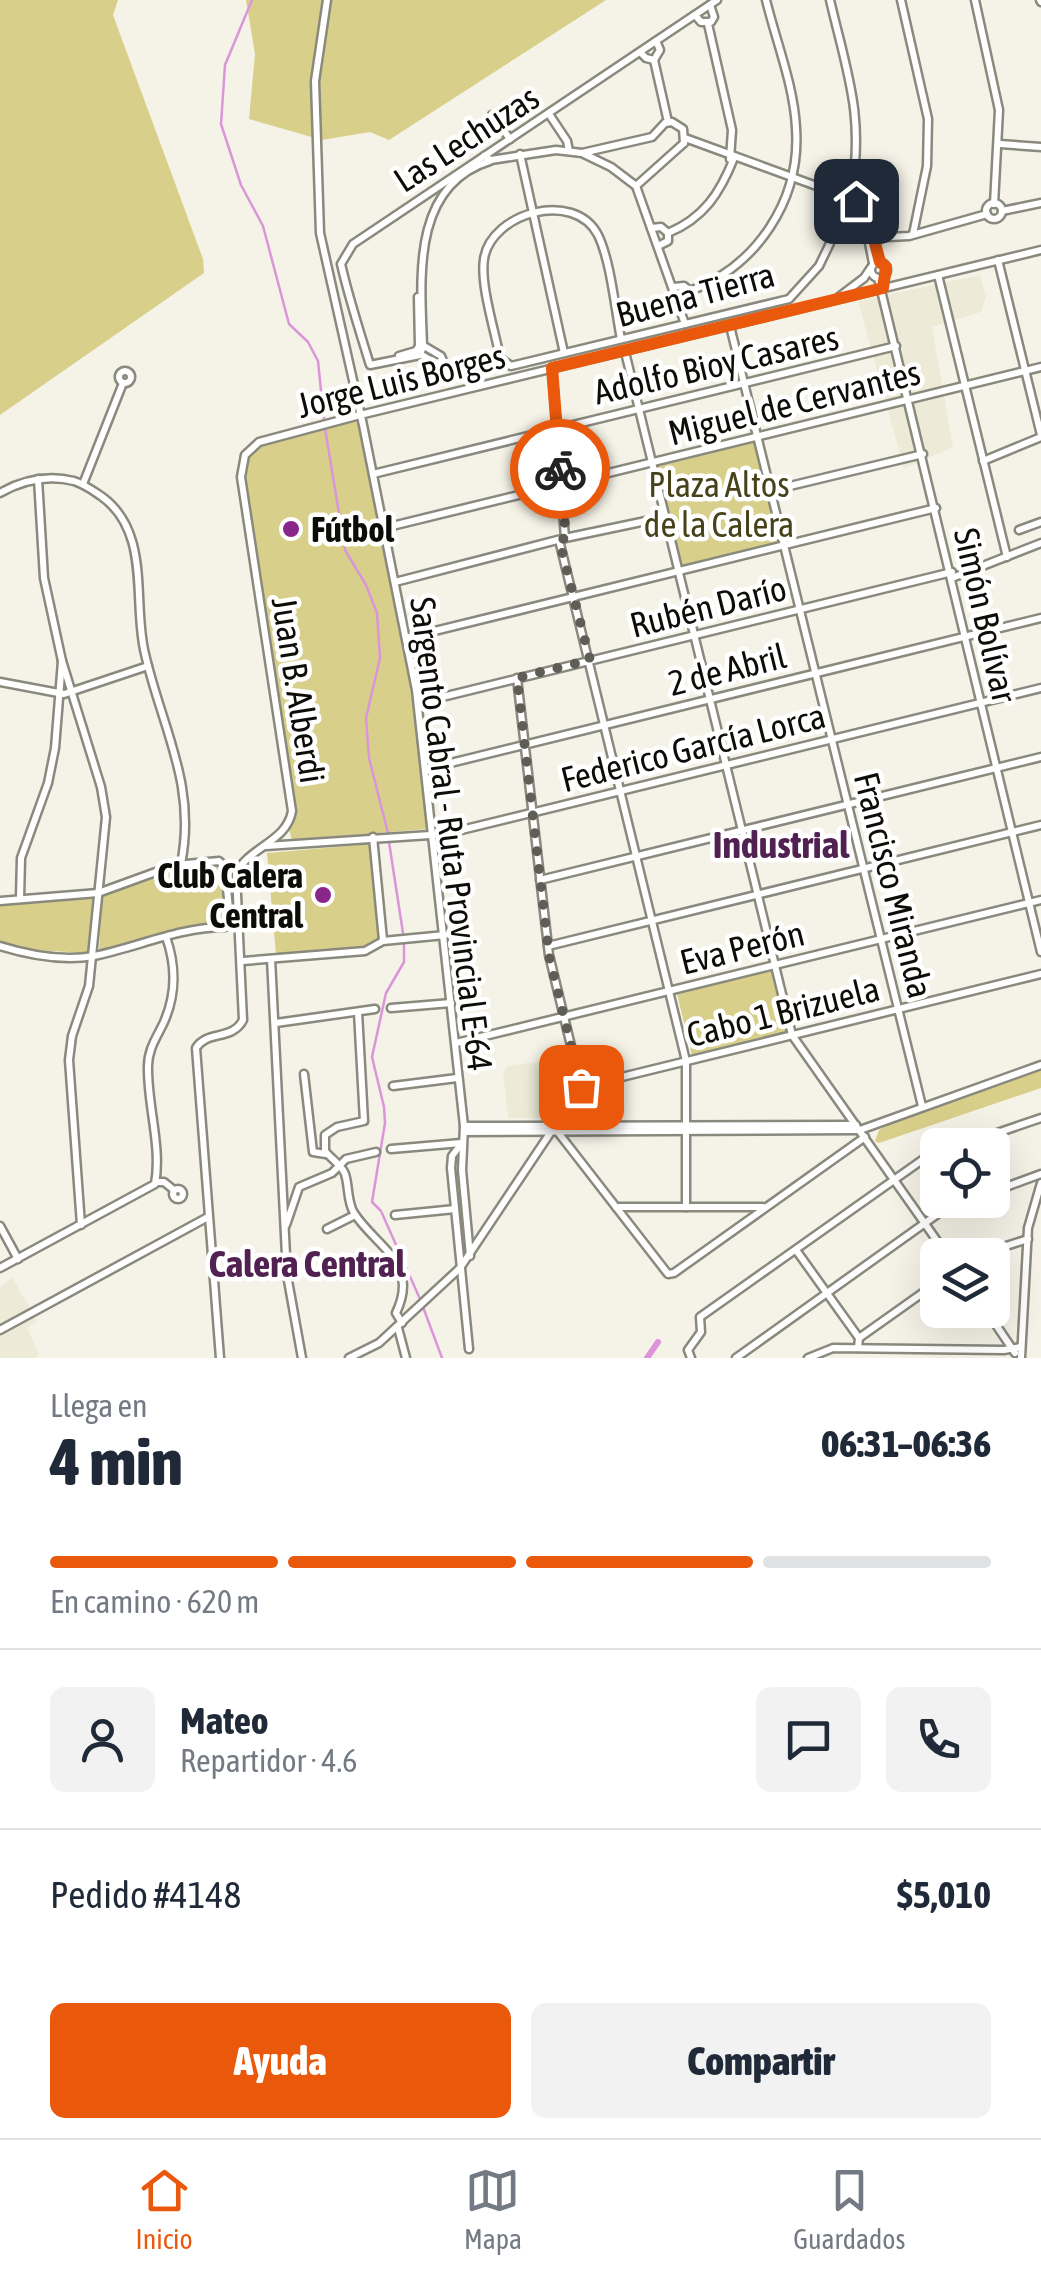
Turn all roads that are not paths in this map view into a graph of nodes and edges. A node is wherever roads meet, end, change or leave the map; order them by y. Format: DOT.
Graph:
graph roads {
  1 [pos="328,0"];
  2 [pos="766,0"];
  3 [pos="830,0"];
  4 [pos="901,0"];
  5 [pos="975,0"];
  6 [pos="713,2"];
  7 [pos="695,15"];
  8 [pos="708,24"];
  9 [pos="656,42"];
  10 [pos="640,52"];
  11 [pos="654,60"];
  12 [pos="549,114"];
  13 [pos="492,115"];
  14 [pos="668,122"];
  15 [pos="510,139"];
  16 [pos="684,140"];
  17 [pos="1000,144"];
  18 [pos="1041,147"];
  19 [pos="601,148"];
  20 [pos="569,151"];
  21 [pos="582,153"];
  22 [pos="520,154"];
  23 [pos="487,158"];
  24 [pos="732,158"];
  25 [pos="598,160"];
  26 [pos="460,175"];
  27 [pos="792,180"];
  28 [pos="636,186"];
  29 [pos="429,192"];
  30 [pos="438,200"];
  31 [pos="849,200"];
  32 [pos="1041,202"];
  33 [pos="994,204"];
  34 [pos="1002,211"];
  35 [pos="533,214"];
  36 [pos="987,214"];
  37 [pos="651,228"];
  38 [pos="668,233"];
  39 [pos="913,234"];
  40 [pos="871,238"];
  41 [pos="658,246"];
  42 [pos="1041,250"];
  43 [pos="998,260"];
  44 [pos="875,261"];
  45 [pos="886,272"];
  46 [pos="938,275"];
  47 [pos="878,278"];
  48 [pos="673,287"];
  49 [pos="883,288"];
  50 [pos="690,291"];
  51 [pos="836,299"];
  52 [pos="679,306"];
  53 [pos="685,324"];
  54 [pos="730,326"];
  55 [pos="622,339"];
  56 [pos="897,346"];
  57 [pos="625,352"];
  58 [pos="564,353"];
  59 [pos="552,368"];
  60 [pos="1041,368"];
  61 [pos="1026,371"];
  62 [pos="123,383"];
  63 [pos="743,383"];
  64 [pos="965,386"];
  65 [pos="910,400"];
  66 [pos="638,409"];
  67 [pos="360,416"];
  68 [pos="556,427"];
  69 [pos="1041,436"];
  70 [pos="756,437"];
  71 [pos="923,454"];
  72 [pos="244,455"];
  73 [pos="983,461"];
  74 [pos="651,462"];
  75 [pos="373,474"];
  76 [pos="38,479"];
  77 [pos="561,483"];
  78 [pos="83,484"];
  79 [pos="769,491"];
  80 [pos="0,492"];
  81 [pos="936,508"];
  82 [pos="665,517"];
  83 [pos="1041,522"];
  84 [pos="384,528"];
  85 [pos="1020,530"];
  86 [pos="562,539"];
  87 [pos="1041,543"];
  88 [pos="784,546"];
  89 [pos="1007,557"];
  90 [pos="678,572"];
  91 [pos="952,575"];
  92 [pos="395,582"];
  93 [pos="572,596"];
  94 [pos="800,609"];
  95 [pos="1041,618"];
  96 [pos="694,634"];
  97 [pos="966,637"];
  98 [pos="406,638"];
  99 [pos="590,660"];
  100 [pos="62,661"];
  101 [pos="148,666"];
  102 [pos="816,672"];
  103 [pos="517,678"];
  104 [pos="0,682"];
  105 [pos="1041,688"];
  106 [pos="72,692"];
  107 [pos="59,694"];
  108 [pos="710,698"];
  109 [pos="418,702"];
  110 [pos="980,703"];
  111 [pos="605,724"];
  112 [pos="832,739"];
  113 [pos="525,744"];
  114 [pos="1041,757"];
  115 [pos="726,765"];
  116 [pos="426,769"];
  117 [pos="996,769"];
  118 [pos="620,791"];
  119 [pos="848,804"];
  120 [pos="532,813"];
  121 [pos="288,823"];
  122 [pos="1041,824"];
  123 [pos="743,831"];
  124 [pos="1012,832"];
  125 [pos="434,834"];
  126 [pos="373,837"];
  127 [pos="295,843"];
  128 [pos="263,846"];
  129 [pos="637,856"];
  130 [pos="181,864"];
  131 [pos="864,868"];
  132 [pos="540,880"];
  133 [pos="98,894"];
  134 [pos="758,894"];
  135 [pos="20,898"];
  136 [pos="1041,900"];
  137 [pos="0,901"];
  138 [pos="1029,903"];
  139 [pos="651,920"];
  140 [pos="445,934"];
  141 [pos="166,937"];
  142 [pos="882,939"];
  143 [pos="383,940"];
  144 [pos="0,946"];
  145 [pos="548,946"];
  146 [pos="1041,952"];
  147 [pos="93,956"];
  148 [pos="271,959"];
  149 [pos="242,961"];
  150 [pos="776,965"];
  151 [pos="1041,974"];
  152 [pos="670,991"];
  153 [pos="452,1003"];
  154 [pos="391,1008"];
  155 [pos="898,1008"];
  156 [pos="375,1009"];
  157 [pos="358,1012"];
  158 [pos="564,1017"];
  159 [pos="276,1023"];
  160 [pos="792,1034"];
  161 [pos="456,1043"];
  162 [pos="686,1061"];
  163 [pos="1041,1065"];
  164 [pos="304,1074"];
  165 [pos="458,1078"];
  166 [pos="393,1086"];
  167 [pos="581,1087"];
  168 [pos="922,1106"];
  169 [pos="1041,1118"];
  170 [pos="686,1127"];
  171 [pos="464,1129"];
  172 [pos="555,1129"];
  173 [pos="1010,1129"];
  174 [pos="860,1131"];
  175 [pos="462,1143"];
  176 [pos="392,1150"];
  177 [pos="376,1152"];
  178 [pos="326,1154"];
  179 [pos="339,1165"];
  180 [pos="920,1165"];
  181 [pos="1041,1174"];
  182 [pos="895,1180"];
  183 [pos="156,1182"];
  184 [pos="1041,1183"];
  185 [pos="1010,1185"];
  186 [pos="174,1190"];
  187 [pos="614,1206"];
  188 [pos="686,1207"];
  189 [pos="766,1208"];
  190 [pos="454,1209"];
  191 [pos="1032,1209"];
  192 [pos="1041,1213"];
  193 [pos="356,1214"];
  194 [pos="395,1215"];
  195 [pos="208,1217"];
  196 [pos="934,1218"];
  197 [pos="926,1224"];
  198 [pos="81,1225"];
  199 [pos="0,1226"];
  200 [pos="285,1226"];
  201 [pos="327,1229"];
  202 [pos="935,1238"];
  203 [pos="1028,1239"];
  204 [pos="1010,1245"];
  205 [pos="796,1250"];
  206 [pos="470,1256"];
  207 [pos="18,1258"];
  208 [pos="0,1268"];
  209 [pos="460,1268"];
  210 [pos="827,1294"];
  211 [pos="920,1295"];
  212 [pos="400,1325"];
  213 [pos="2,1328"];
  214 [pos="1001,1328"];
  215 [pos="859,1338"];
  216 [pos="842,1348"];
  217 [pos="858,1348"];
  218 [pos="1017,1348"];
  219 [pos="469,1349"];
  220 [pos="946,1354"];
  221 [pos="220,1358"];
  222 [pos="302,1358"];
  223 [pos="352,1358"];
  224 [pos="406,1358"];
  225 [pos="691,1358"];
  226 [pos="736,1358"];
  227 [pos="808,1358"];
  228 [pos="842,1358"];
  229 [pos="1019,1358"];
  1 -- 67 [label="street, Sargento Cabral - Ruta Provincial E-64"];
  2 -- 27 [label="street"];
  3 -- 31 [label="street, Buena Tierra"];
  4 -- 39 [label="street"];
  5 -- 17 [label="street"];
  6 -- 7 [label="street, Las Lechuzas"];
  6 -- 8 [label="street"];
  7 -- 8 [label="street"];
  7 -- 9 [label="street, Las Lechuzas"];
  8 -- 24 [label="street"];
  9 -- 10 [label="street, Las Lechuzas"];
  9 -- 11 [label="street"];
  10 -- 11 [label="street"];
  10 -- 12 [label="street, Las Lechuzas"];
  11 -- 14 [label="street"];
  12 -- 15 [label="street, Las Lechuzas"];
  12 -- 20 [label="street"];
  13 -- 15 [label="street"];
  14 -- 16 [label="street"];
  14 -- 19 [label="street"];
  15 -- 23 [label="street, Las Lechuzas"];
  16 -- 24 [label="street"];
  16 -- 28 [label="street"];
  17 -- 18 [label="street"];
  17 -- 33 [label="street"];
  19 -- 21 [label="street"];
  19 -- 25 [label="street"];
  20 -- 21 [label="street"];
  20 -- 22 [label="street"];
  21 -- 25 [label="street"];
  22 -- 23 [label="street"];
  22 -- 35 [label="street"];
  23 -- 26 [label="street, Las Lechuzas"];
  24 -- 27 [label="street"];
  24 -- 38 [label="street"];
  25 -- 28 [label="street"];
  26 -- 29 [label="street, Las Lechuzas"];
  26 -- 30 [label="street"];
  27 -- 31 [label="street"];
  27 -- 50 [label="street"];
  28 -- 37 [label="street"];
  29 -- 30 [label="street"];
  29 -- 30 [label="street, Las Lechuzas"];
  31 -- 40 [label="street"];
  31 -- 53 [label="street, Buena Tierra"];
  32 -- 34 [label="street"];
  33 -- 34 [label="street"];
  33 -- 36 [label="street"];
  34 -- 36 [label="street"];
  35 -- 55 [label="street"];
  35 -- 58 [label="street"];
  35 -- 58 [label="street, Buena Tierra"];
  36 -- 39 [label="street"];
  37 -- 38 [label="street"];
  37 -- 41 [label="street"];
  38 -- 41 [label="street"];
  39 -- 40 [label="street"];
  40 -- 44 [label="street"];
  41 -- 48 [label="street"];
  42 -- 43 [label="street, Jorge Luis Borges"];
  43 -- 46 [label="street, Jorge Luis Borges"];
  43 -- 61 [label="street"];
  44 -- 45 [label="street"];
  44 -- 47 [label="street, Simón Bolívar"];
  44 -- 51 [label="street"];
  45 -- 47 [label="street"];
  45 -- 49 [label="street, Simón Bolívar"];
  46 -- 49 [label="street, Jorge Luis Borges"];
  46 -- 64 [label="street"];
  47 -- 49 [label="street, Simón Bolívar"];
  48 -- 50 [label="street"];
  48 -- 52 [label="street"];
  49 -- 51 [label="street, Jorge Luis Borges"];
  49 -- 56 [label="street, Simón Bolívar"];
  50 -- 52 [label="street"];
  51 -- 54 [label="street, Jorge Luis Borges"];
  52 -- 53 [label="street"];
  53 -- 55 [label="street, Buena Tierra"];
  54 -- 57 [label="street, Jorge Luis Borges"];
  54 -- 63 [label="street, Francisco Miranda"];
  55 -- 58 [label="street, Buena Tierra"];
  56 -- 63 [label="street, Adolfo Bioy Casares"];
  56 -- 65 [label="street, Simón Bolívar"];
  57 -- 59 [label="street, Jorge Luis Borges"];
  57 -- 66 [label="street"];
  59 -- 67 [label="street, Jorge Luis Borges"];
  59 -- 68 [label="street"];
  60 -- 61 [label="street, Miguel de Cervantes"];
  61 -- 64 [label="street, Miguel de Cervantes"];
  61 -- 69 [label="street"];
  62 -- 78 [label="street"];
  63 -- 66 [label="street, Adolfo Bioy Casares"];
  63 -- 70 [label="street, Francisco Miranda"];
  64 -- 65 [label="street, Miguel de Cervantes"];
  64 -- 73 [label="street"];
  65 -- 70 [label="street, Miguel de Cervantes"];
  65 -- 71 [label="street, Simón Bolívar"];
  66 -- 68 [label="street, Adolfo Bioy Casares"];
  66 -- 74 [label="street"];
  67 -- 72 [label="street, Jorge Luis Borges"];
  67 -- 75 [label="street, Sargento Cabral - Ruta Provincial E-64"];
  68 -- 75 [label="street, Adolfo Bioy Casares"];
  68 -- 77 [label="street"];
  69 -- 73 [label="street"];
  70 -- 74 [label="street, Miguel de Cervantes"];
  70 -- 79 [label="street, Francisco Miranda"];
  71 -- 79 [label="street"];
  71 -- 81 [label="street, Simón Bolívar"];
  72 -- 121 [label="street, Juan B. Alberdi"];
  73 -- 89 [label="street"];
  74 -- 77 [label="street, Miguel de Cervantes"];
  74 -- 82 [label="street"];
  75 -- 84 [label="street, Sargento Cabral - Ruta Provincial E-64"];
  76 -- 78 [label="street"];
  76 -- 80 [label="street"];
  76 -- 100 [label="street"];
  77 -- 84 [label="street, Miguel de Cervantes"];
  77 -- 86 [label="street"];
  78 -- 101 [label="street"];
  79 -- 88 [label="street, Francisco Miranda"];
  81 -- 88 [label="street"];
  81 -- 91 [label="street, Simón Bolívar"];
  82 -- 86 [label="street"];
  82 -- 90 [label="street"];
  83 -- 85 [label="street"];
  84 -- 92 [label="street, Sargento Cabral - Ruta Provincial E-64"];
  86 -- 92 [label="street"];
  86 -- 93 [label="street"];
  87 -- 89 [label="street, Rubén Darío"];
  88 -- 90 [label="street"];
  88 -- 94 [label="street, Francisco Miranda"];
  89 -- 91 [label="street, Rubén Darío"];
  90 -- 93 [label="street"];
  90 -- 96 [label="street"];
  91 -- 94 [label="street, Rubén Darío"];
  91 -- 97 [label="street, Simón Bolívar"];
  92 -- 98 [label="street, Sargento Cabral - Ruta Provincial E-64"];
  93 -- 98 [label="street"];
  93 -- 99 [label="street"];
  94 -- 96 [label="street, Rubén Darío"];
  94 -- 102 [label="street, Francisco Miranda"];
  95 -- 97 [label="street, 2 de Abril"];
  96 -- 99 [label="street, Rubén Darío"];
  96 -- 108 [label="street"];
  97 -- 102 [label="street, 2 de Abril"];
  97 -- 110 [label="street, Simón Bolívar"];
  98 -- 109 [label="street, Sargento Cabral - Ruta Provincial E-64"];
  99 -- 103 [label="street, Rubén Darío"];
  99 -- 111 [label="street"];
  100 -- 106 [label="street"];
  100 -- 107 [label="street"];
  101 -- 106 [label="street"];
  101 -- 130 [label="street"];
  102 -- 108 [label="street, 2 de Abril"];
  102 -- 112 [label="street, Francisco Miranda"];
  103 -- 109 [label="street, Rubén Darío"];
  103 -- 113 [label="street"];
  104 -- 107 [label="street"];
  105 -- 110 [label="street, Federico García Lorca"];
  106 -- 107 [label="street"];
  106 -- 133 [label="street"];
  107 -- 135 [label="street"];
  108 -- 111 [label="street, 2 de Abril"];
  108 -- 115 [label="street"];
  109 -- 116 [label="street, Sargento Cabral - Ruta Provincial E-64"];
  110 -- 112 [label="street, Federico García Lorca"];
  110 -- 117 [label="street, Simón Bolívar"];
  111 -- 113 [label="street, 2 de Abril"];
  111 -- 118 [label="street"];
  112 -- 115 [label="street, Federico García Lorca"];
  112 -- 119 [label="street, Francisco Miranda"];
  113 -- 116 [label="street, 2 de Abril"];
  113 -- 120 [label="street"];
  114 -- 117 [label="street"];
  115 -- 118 [label="street, Federico García Lorca"];
  115 -- 123 [label="street"];
  116 -- 125 [label="street, Sargento Cabral - Ruta Provincial E-64"];
  117 -- 119 [label="street"];
  117 -- 124 [label="street, Simón Bolívar"];
  118 -- 120 [label="street, Federico García Lorca"];
  118 -- 129 [label="street"];
  119 -- 123 [label="street"];
  119 -- 131 [label="street, Francisco Miranda"];
  120 -- 125 [label="street, Federico García Lorca"];
  120 -- 132 [label="street"];
  121 -- 127 [label="street"];
  121 -- 128 [label="street, Juan B. Alberdi"];
  122 -- 124 [label="street"];
  123 -- 129 [label="street"];
  123 -- 134 [label="street"];
  124 -- 131 [label="street"];
  124 -- 138 [label="street, Simón Bolívar"];
  125 -- 126 [label="street, Federico García Lorca"];
  125 -- 140 [label="street, Sargento Cabral - Ruta Provincial E-64"];
  126 -- 127 [label="street, Federico García Lorca"];
  126 -- 143 [label="street"];
  127 -- 128 [label="street, Federico García Lorca"];
  128 -- 149 [label="street, Juan B. Alberdi"];
  129 -- 132 [label="street"];
  129 -- 139 [label="street"];
  130 -- 133 [label="street"];
  130 -- 141 [label="street"];
  131 -- 134 [label="street"];
  131 -- 142 [label="street, Francisco Miranda"];
  132 -- 145 [label="street"];
  133 -- 135 [label="street"];
  133 -- 147 [label="street"];
  134 -- 139 [label="street"];
  134 -- 150 [label="street"];
  135 -- 137 [label="street"];
  136 -- 138 [label="street, Eva Perón"];
  138 -- 142 [label="street, Eva Perón"];
  138 -- 146 [label="street, Simón Bolívar"];
  139 -- 145 [label="street"];
  139 -- 152 [label="street"];
  140 -- 143 [label="street"];
  140 -- 153 [label="street, Sargento Cabral - Ruta Provincial E-64"];
  141 -- 147 [label="street"];
  141 -- 183 [label="street"];
  142 -- 150 [label="street, Eva Perón"];
  142 -- 155 [label="street, Francisco Miranda"];
  143 -- 148 [label="street"];
  144 -- 147 [label="street"];
  145 -- 158 [label="street"];
  147 -- 198 [label="street"];
  148 -- 149 [label="street"];
  148 -- 159 [label="street"];
  149 -- 195 [label="street, Juan B. Alberdi"];
  150 -- 152 [label="street, Eva Perón"];
  150 -- 160 [label="street"];
  151 -- 155 [label="street, Cabo 1 Brizuela"];
  152 -- 158 [label="street, Eva Perón"];
  152 -- 162 [label="street"];
  153 -- 154 [label="street"];
  153 -- 161 [label="street, Sargento Cabral - Ruta Provincial E-64"];
  155 -- 160 [label="street, Cabo 1 Brizuela"];
  155 -- 168 [label="street, Francisco Miranda"];
  156 -- 157 [label="street"];
  157 -- 159 [label="street"];
  157 -- 178 [label="street"];
  158 -- 161 [label="street, Eva Perón"];
  158 -- 167 [label="street"];
  159 -- 200 [label="street"];
  160 -- 162 [label="street, Cabo 1 Brizuela"];
  160 -- 174 [label="street"];
  161 -- 165 [label="street, Sargento Cabral - Ruta Provincial E-64"];
  162 -- 167 [label="street, Cabo 1 Brizuela"];
  162 -- 170 [label="street"];
  163 -- 168 [label="street"];
  164 -- 178 [label="street"];
  165 -- 166 [label="street"];
  165 -- 171 [label="street, Sargento Cabral - Ruta Provincial E-64"];
  167 -- 172 [label="street"];
  168 -- 174 [label="street"];
  169 -- 173 [label="street"];
  170 -- 172 [label="street"];
  170 -- 174 [label="street"];
  170 -- 188 [label="street"];
  171 -- 172 [label="street"];
  171 -- 175 [label="street, Sargento Cabral - Ruta Provincial E-64"];
  172 -- 187 [label="street"];
  172 -- 206 [label="street"];
  174 -- 182 [label="street"];
  174 -- 189 [label="street"];
  175 -- 176 [label="street"];
  175 -- 190 [label="street, Sargento Cabral - Ruta Provincial E-64"];
  175 -- 206 [label="street, Sargento Cabral - Ruta Provincial E-64"];
  177 -- 179 [label="street"];
  178 -- 179 [label="street"];
  179 -- 193 [label="street"];
  179 -- 200 [label="street"];
  180 -- 182 [label="street"];
  181 -- 185 [label="street"];
  182 -- 197 [label="street"];
  182 -- 205 [label="street"];
  183 -- 186 [label="street"];
  183 -- 198 [label="street"];
  184 -- 191 [label="street"];
  187 -- 188 [label="street"];
  187 -- 189 [label="street"];
  188 -- 189 [label="street"];
  190 -- 194 [label="street"];
  190 -- 209 [label="street, Sargento Cabral - Ruta Provincial E-64"];
  191 -- 192 [label="street"];
  191 -- 203 [label="street"];
  193 -- 201 [label="street"];
  193 -- 212 [label="street"];
  195 -- 213 [label="street"];
  195 -- 221 [label="street, Juan B. Alberdi"];
  196 -- 197 [label="street"];
  197 -- 202 [label="street"];
  197 -- 210 [label="street"];
  198 -- 207 [label="street"];
  199 -- 207 [label="street"];
  200 -- 222 [label="street"];
  203 -- 204 [label="street"];
  203 -- 218 [label="street"];
  205 -- 210 [label="street"];
  205 -- 225 [label="street"];
  206 -- 209 [label="street"];
  207 -- 208 [label="street"];
  209 -- 212 [label="street"];
  209 -- 219 [label="street, Sargento Cabral - Ruta Provincial E-64"];
  210 -- 215 [label="street"];
  210 -- 226 [label="street"];
  211 -- 215 [label="street"];
  212 -- 223 [label="street"];
  212 -- 224 [label="street"];
  214 -- 218 [label="street"];
  215 -- 217 [label="street"];
  216 -- 217 [label="street"];
  216 -- 227 [label="street"];
  216 -- 228 [label="street"];
  217 -- 220 [label="street"];
  218 -- 220 [label="street"];
  218 -- 229 [label="street"];
}
